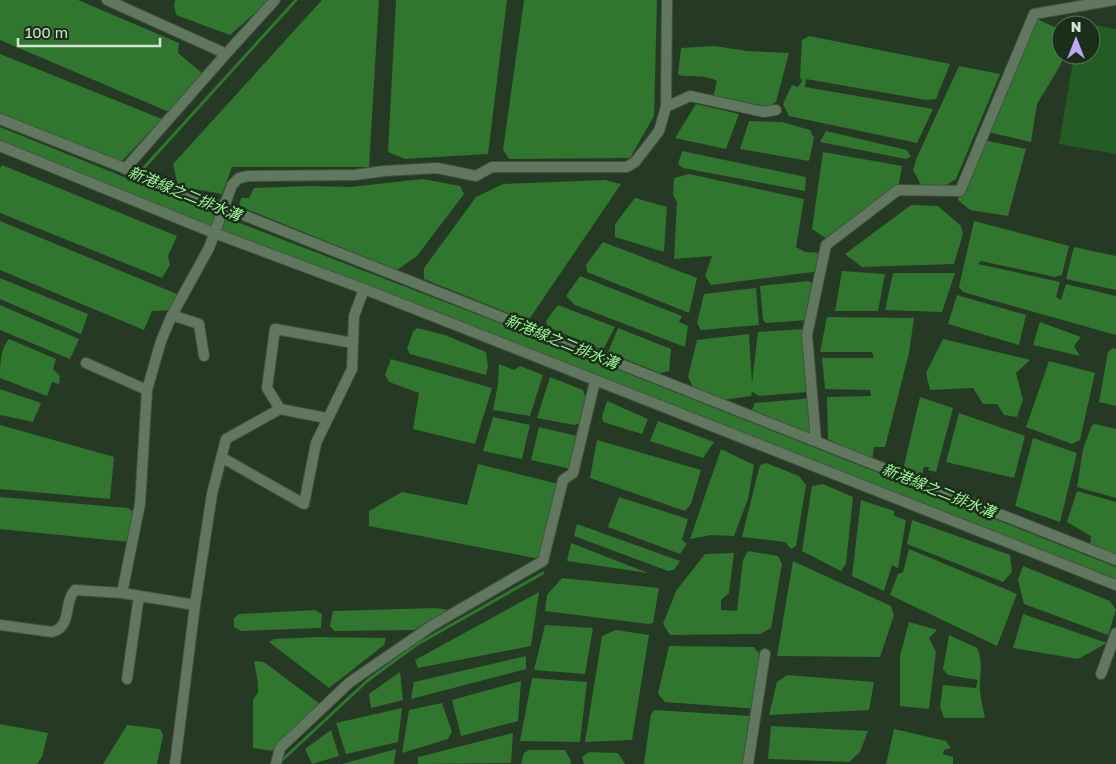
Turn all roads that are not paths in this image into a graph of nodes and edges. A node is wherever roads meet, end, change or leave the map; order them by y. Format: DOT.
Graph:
graph roads {
  1 [pos="107,0"];
  2 [pos="275,0"];
  3 [pos="667,0"];
  4 [pos="1114,0"];
  5 [pos="225,55"];
  6 [pos="666,107"];
  7 [pos="776,110"];
  8 [pos="0,119"];
  9 [pos="0,146"];
  10 [pos="125,169"];
  11 [pos="223,208"];
  12 [pos="214,233"];
  13 [pos="364,290"];
  14 [pos="172,315"];
  15 [pos="353,343"];
  16 [pos="204,356"];
  17 [pos="86,363"];
  18 [pos="595,381"];
  19 [pos="147,390"];
  20 [pos="280,409"];
  21 [pos="326,418"];
  22 [pos="816,441"];
  23 [pos="221,458"];
  24 [pos="1116,560"];
  25 [pos="1116,585"];
  26 [pos="122,594"];
  27 [pos="139,596"];
  28 [pos="195,605"];
  29 [pos="0,625"];
  30 [pos="1116,633"];
  31 [pos="765,654"];
  32 [pos="1101,674"];
  33 [pos="127,679"];
  34 [pos="175,764"];
  35 [pos="276,764"];
  36 [pos="748,764"];
  1 -- 5 [label="street"];
  2 -- 5 [label="street"];
  3 -- 6 [label="street"];
  4 -- 22 [label="street"];
  5 -- 10 [label="street"];
  6 -- 7 [label="street"];
  6 -- 11 [label="street"];
  8 -- 10 [label="street"];
  9 -- 12 [label="street"];
  10 -- 11 [label="street"];
  11 -- 12 [label="street"];
  11 -- 22 [label="street"];
  12 -- 13 [label="street"];
  12 -- 14 [label="street"];
  13 -- 15 [label="street"];
  13 -- 18 [label="street"];
  14 -- 16 [label="street"];
  14 -- 19 [label="street"];
  15 -- 20 [label="street"];
  15 -- 21 [label="street"];
  17 -- 19 [label="street"];
  18 -- 25 [label="street"];
  18 -- 35 [label="street"];
  19 -- 26 [label="street"];
  20 -- 21 [label="street"];
  20 -- 23 [label="street"];
  21 -- 23 [label="street"];
  22 -- 24 [label="street"];
  23 -- 28 [label="street"];
  26 -- 27 [label="street"];
  26 -- 29 [label="street"];
  27 -- 28 [label="street"];
  27 -- 33 [label="street"];
  28 -- 34 [label="street"];
  30 -- 32 [label="street"];
  31 -- 36 [label="street"];
}
